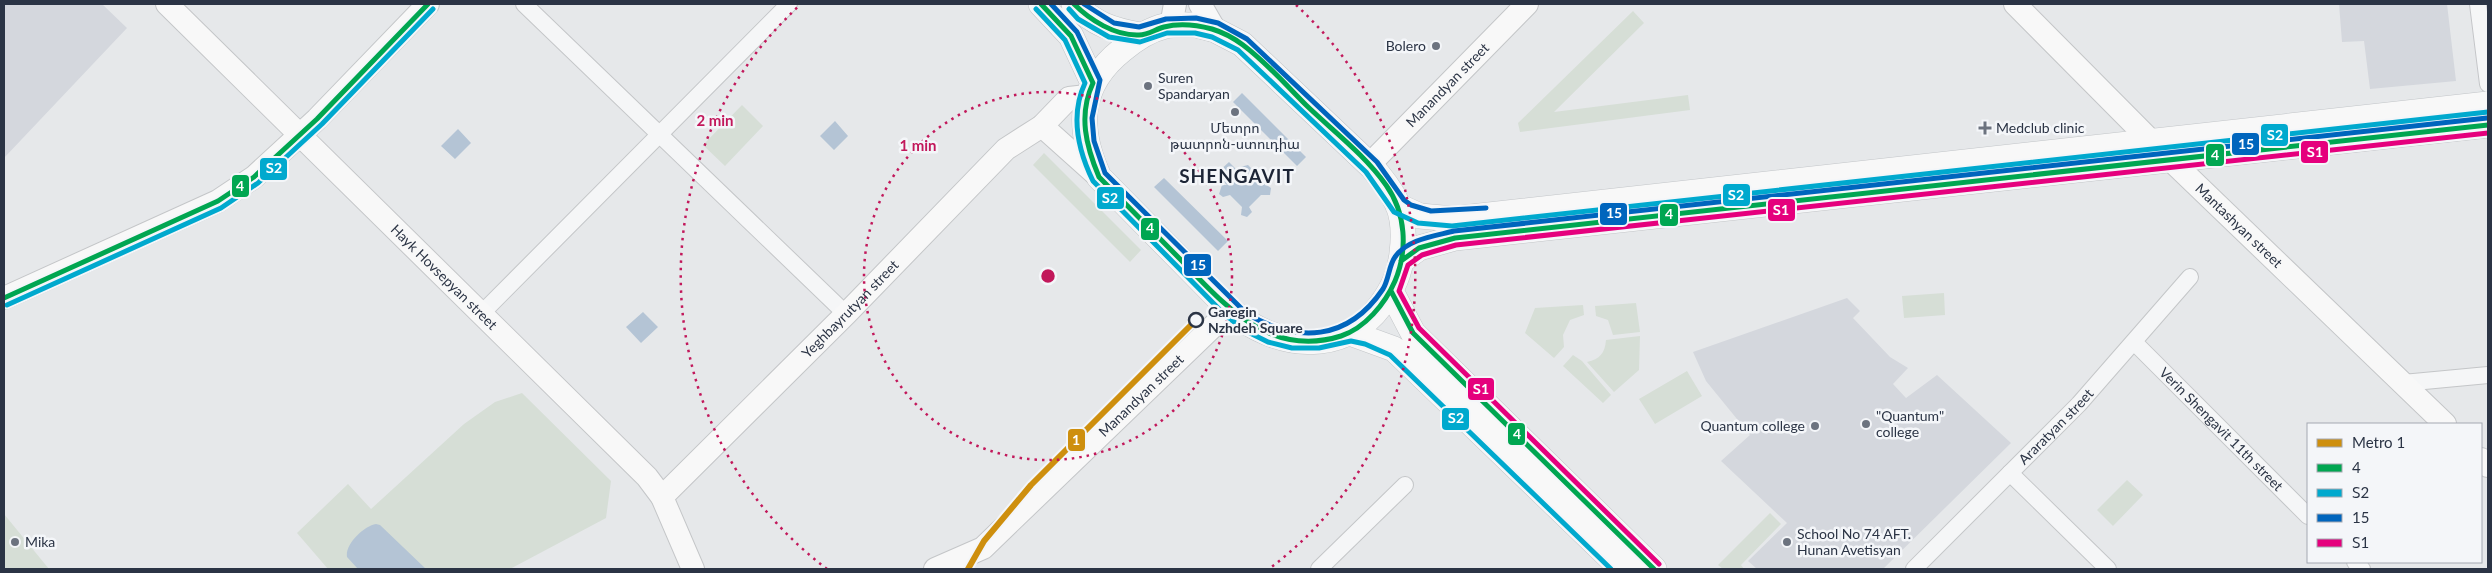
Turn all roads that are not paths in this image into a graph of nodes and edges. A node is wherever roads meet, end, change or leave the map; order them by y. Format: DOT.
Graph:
graph roads {
  1 [pos="167,4"];
  2 [pos="422,4"];
  3 [pos="428,4"];
  4 [pos="524,4"];
  5 [pos="789,4"];
  6 [pos="1041,4"];
  7 [pos="1074,4"];
  8 [pos="1200,4"];
  9 [pos="1528,4"];
  10 [pos="2015,4"];
  11 [pos="2478,4"];
  12 [pos="1173,15"];
  13 [pos="1215,30"];
  14 [pos="1140,36"];
  15 [pos="2488,84"];
  16 [pos="1090,90"];
  17 [pos="2488,104"];
  18 [pos="2488,125"];
  19 [pos="1042,126"];
  20 [pos="297,132"];
  21 [pos="659,134"];
  22 [pos="2152,142"];
  23 [pos="2173,160"];
  24 [pos="1369,165"];
  25 [pos="1099,177"];
  26 [pos="1398,206"];
  27 [pos="1401,261"];
  28 [pos="2190,277"];
  29 [pos="1391,291"];
  30 [pos="4,292"];
  31 [pos="4,298"];
  32 [pos="1230,310"];
  33 [pos="481,314"];
  34 [pos="846,314"];
  35 [pos="1350,333"];
  36 [pos="2135,343"];
  37 [pos="2488,375"];
  38 [pos="2403,383"];
  39 [pos="2444,423"];
  40 [pos="2010,473"];
  41 [pos="1405,485"];
  42 [pos="662,497"];
  43 [pos="2307,515"];
  44 [pos="693,569"];
  45 [pos="935,569"];
  46 [pos="1319,569"];
  47 [pos="1622,569"];
  48 [pos="1654,569"];
  49 [pos="1914,569"];
  50 [pos="2108,569"];
  1 -- 20 [label="street, Hayk Hovsepyan street"];
  2 -- 20 [label="street"];
  3 -- 20 [label="street"];
  4 -- 21 [label="street"];
  5 -- 21 [label="street"];
  6 -- 16 [label="main road"];
  7 -- 14 [label="main road"];
  8 -- 13 [label="street"];
  9 -- 24 [label="street, Manandyan street"];
  10 -- 22 [label="street, Mantashyan street"];
  11 -- 15 [label="street"];
  12 -- 13 [label="main road"];
  12 -- 14 [label="main road"];
  13 -- 24 [label="main road"];
  14 -- 16 [label="main road"];
  16 -- 19 [label="street, Yeghbayrutyan street"];
  16 -- 25 [label="main road"];
  17 -- 22 [label="main road"];
  18 -- 23 [label="main road"];
  19 -- 25 [label="street"];
  19 -- 34 [label="street, Yeghbayrutyan street"];
  20 -- 30 [label="street"];
  20 -- 31 [label="street"];
  20 -- 33 [label="street, Hayk Hovsepyan street"];
  21 -- 33 [label="street"];
  21 -- 34 [label="street"];
  22 -- 23 [label="street, Mantashyan street"];
  22 -- 26 [label="main road"];
  23 -- 27 [label="main road"];
  23 -- 38 [label="street, Mantashyan street"];
  24 -- 26 [label="main road"];
  25 -- 32 [label="main road"];
  26 -- 27 [label="main road"];
  27 -- 29 [label="main road"];
  28 -- 36 [label="street, Araratyan street"];
  29 -- 35 [label="main road"];
  29 -- 48 [label="main road"];
  32 -- 35 [label="main road"];
  32 -- 45 [label="street, Manandyan street"];
  33 -- 42 [label="street, Hayk Hovsepyan street"];
  34 -- 42 [label="street, Yeghbayrutyan street"];
  35 -- 47 [label="main road"];
  36 -- 40 [label="street, Araratyan street"];
  36 -- 43 [label="street, Verin Shengavit 11th street"];
  37 -- 38 [label="street"];
  38 -- 39 [label="street, Mantashyan street"];
  40 -- 49 [label="street, Araratyan street"];
  40 -- 50 [label="street"];
  41 -- 46 [label="street"];
  42 -- 44 [label="street, Hayk Hovsepyan street"];
}
